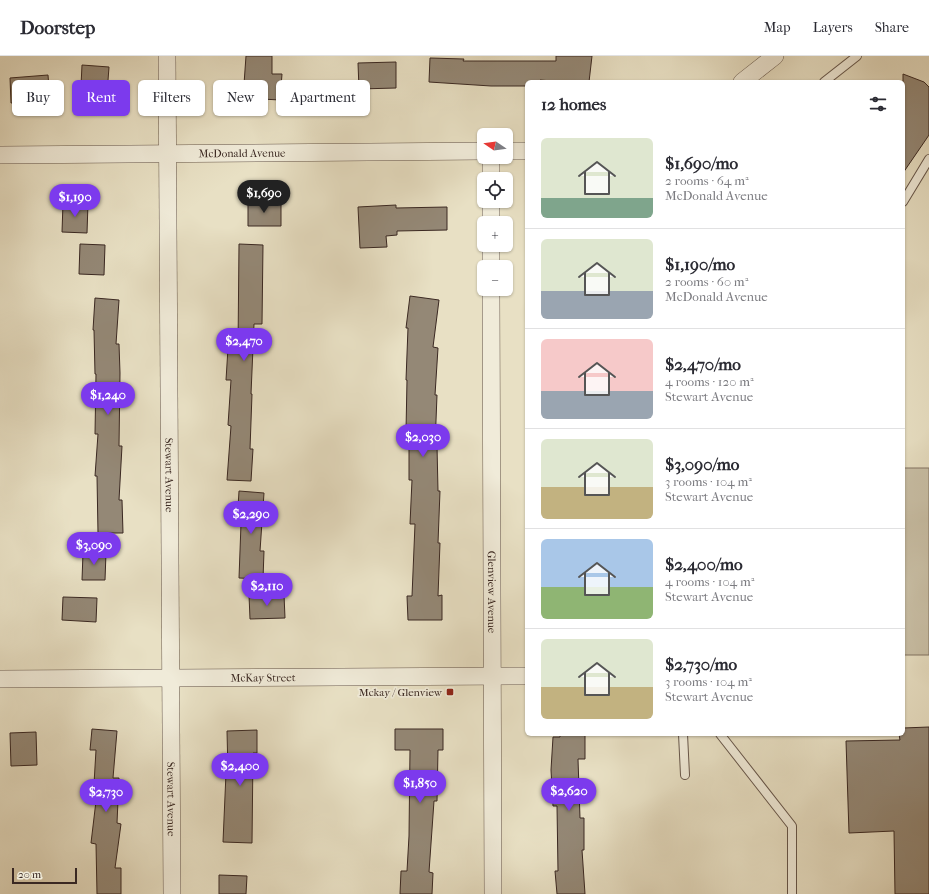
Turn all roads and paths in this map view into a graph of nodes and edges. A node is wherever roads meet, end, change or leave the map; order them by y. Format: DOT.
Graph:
graph roads {
  1 [pos="167,56"];
  2 [pos="775,56"];
  3 [pos="857,56"];
  4 [pos="745,80"];
  5 [pos="827,80"];
  6 [pos="477,151"];
  7 [pos="513,151"];
  8 [pos="525,151"];
  9 [pos="168,154"];
  10 [pos="0,155"];
  11 [pos="929,160"];
  12 [pos="905,199"];
  13 [pos="491,296"];
  14 [pos="492,676"];
  15 [pos="525,676"];
  16 [pos="171,678"];
  17 [pos="0,680"];
  18 [pos="683,736"];
  19 [pos="722,736"];
  20 [pos="685,775"];
  21 [pos="172,894"];
  22 [pos="493,894"];
  23 [pos="792,894"];
  1 -- 9 [label="street, Stewart Avenue"];
  2 -- 4 [label="street"];
  3 -- 5 [label="lane"];
  6 -- 9 [label="street, McDonald Avenue"];
  7 -- 8 [label="street"];
  9 -- 10 [label="street, McDonald Avenue"];
  9 -- 16 [label="street, Stewart Avenue"];
  11 -- 12 [label="lane"];
  13 -- 14 [label="street, Glenview Avenue"];
  14 -- 15 [label="street, McKay Street"];
  14 -- 16 [label="street, McKay Street"];
  14 -- 22 [label="street, Glenview Avenue"];
  16 -- 17 [label="street, McKay Street"];
  16 -- 21 [label="street, Stewart Avenue"];
  18 -- 20 [label="lane"];
  19 -- 23 [label="lane"];
}
